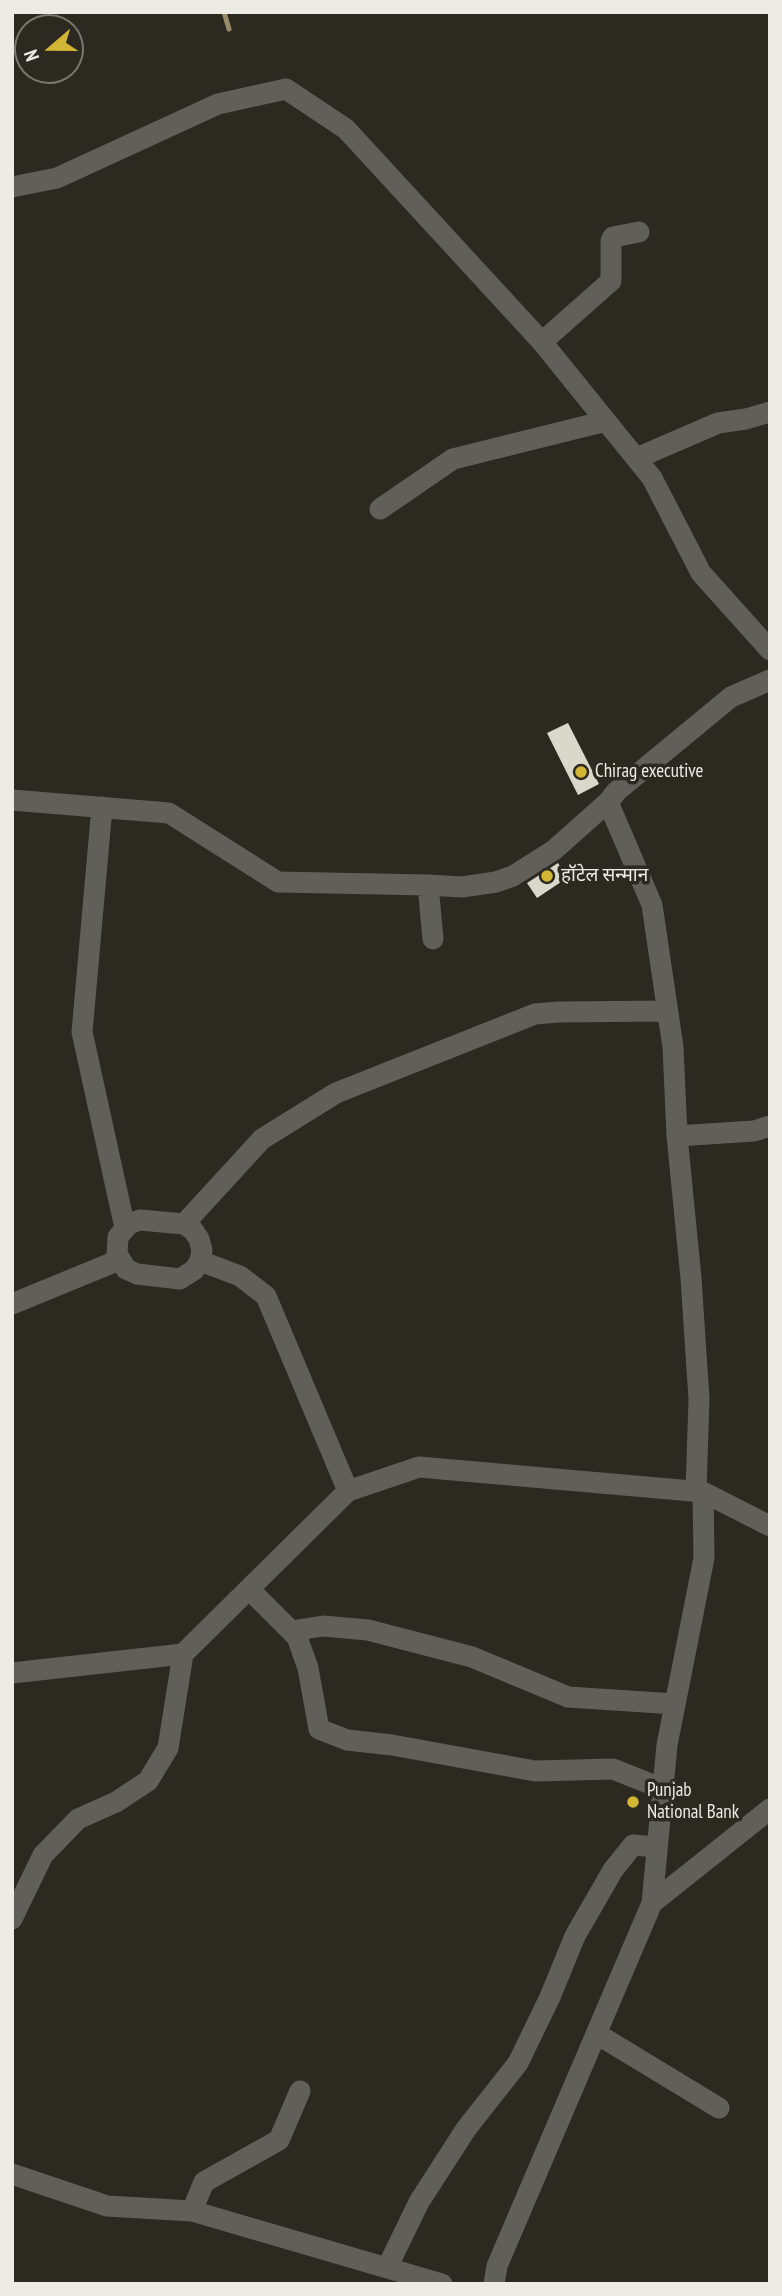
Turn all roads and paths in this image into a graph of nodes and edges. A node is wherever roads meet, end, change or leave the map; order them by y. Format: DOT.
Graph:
graph roads {
  1 [pos="12,187"];
  2 [pos="639,232"];
  3 [pos="542,342"];
  4 [pos="770,412"];
  5 [pos="606,421"];
  6 [pos="637,458"];
  7 [pos="380,509"];
  8 [pos="770,650"];
  9 [pos="770,680"];
  10 [pos="12,800"];
  11 [pos="608,802"];
  12 [pos="102,807"];
  13 [pos="428,885"];
  14 [pos="433,939"];
  15 [pos="667,1011"];
  16 [pos="770,1126"];
  17 [pos="677,1136"];
  18 [pos="184,1224"];
  19 [pos="125,1228"];
  20 [pos="119,1260"];
  21 [pos="200,1261"];
  22 [pos="12,1304"];
  23 [pos="348,1491"];
  24 [pos="699,1491"];
  25 [pos="770,1526"];
  26 [pos="249,1588"];
  27 [pos="291,1631"];
  28 [pos="183,1654"];
  29 [pos="12,1673"];
  30 [pos="675,1704"];
  31 [pos="663,1789"];
  32 [pos="770,1809"];
  33 [pos="657,1847"];
  34 [pos="652,1903"];
  35 [pos="12,1919"];
  36 [pos="597,2034"];
  37 [pos="300,2091"];
  38 [pos="719,2108"];
  39 [pos="12,2174"];
  40 [pos="192,2211"];
  41 [pos="387,2268"];
  42 [pos="442,2284"];
  43 [pos="494,2284"];
  1 -- 3 [label="street"];
  2 -- 3 [label="street"];
  3 -- 5 [label="street"];
  4 -- 6 [label="street"];
  5 -- 6 [label="street"];
  5 -- 7 [label="street"];
  6 -- 8 [label="street"];
  9 -- 11 [label="street"];
  10 -- 12 [label="street"];
  11 -- 13 [label="street"];
  11 -- 15 [label="street"];
  12 -- 13 [label="street"];
  12 -- 19 [label="street"];
  13 -- 14 [label="street"];
  15 -- 17 [label="street"];
  15 -- 18 [label="street"];
  16 -- 17 [label="street"];
  17 -- 24 [label="street"];
  18 -- 19 [label="street"];
  18 -- 21 [label="street"];
  19 -- 20 [label="street"];
  20 -- 21 [label="street"];
  20 -- 22 [label="street"];
  21 -- 23 [label="street"];
  23 -- 24 [label="street"];
  23 -- 26 [label="street"];
  24 -- 25 [label="street"];
  24 -- 30 [label="street"];
  26 -- 27 [label="street"];
  26 -- 28 [label="street"];
  27 -- 30 [label="street"];
  27 -- 31 [label="street"];
  28 -- 29 [label="street"];
  28 -- 35 [label="street"];
  30 -- 31 [label="street"];
  31 -- 33 [label="street"];
  32 -- 34 [label="street"];
  33 -- 34 [label="street"];
  33 -- 41 [label="street"];
  34 -- 36 [label="street"];
  36 -- 38 [label="street"];
  36 -- 43 [label="street"];
  37 -- 40 [label="street"];
  39 -- 40 [label="street"];
  40 -- 41 [label="street"];
  41 -- 42 [label="street"];
}
